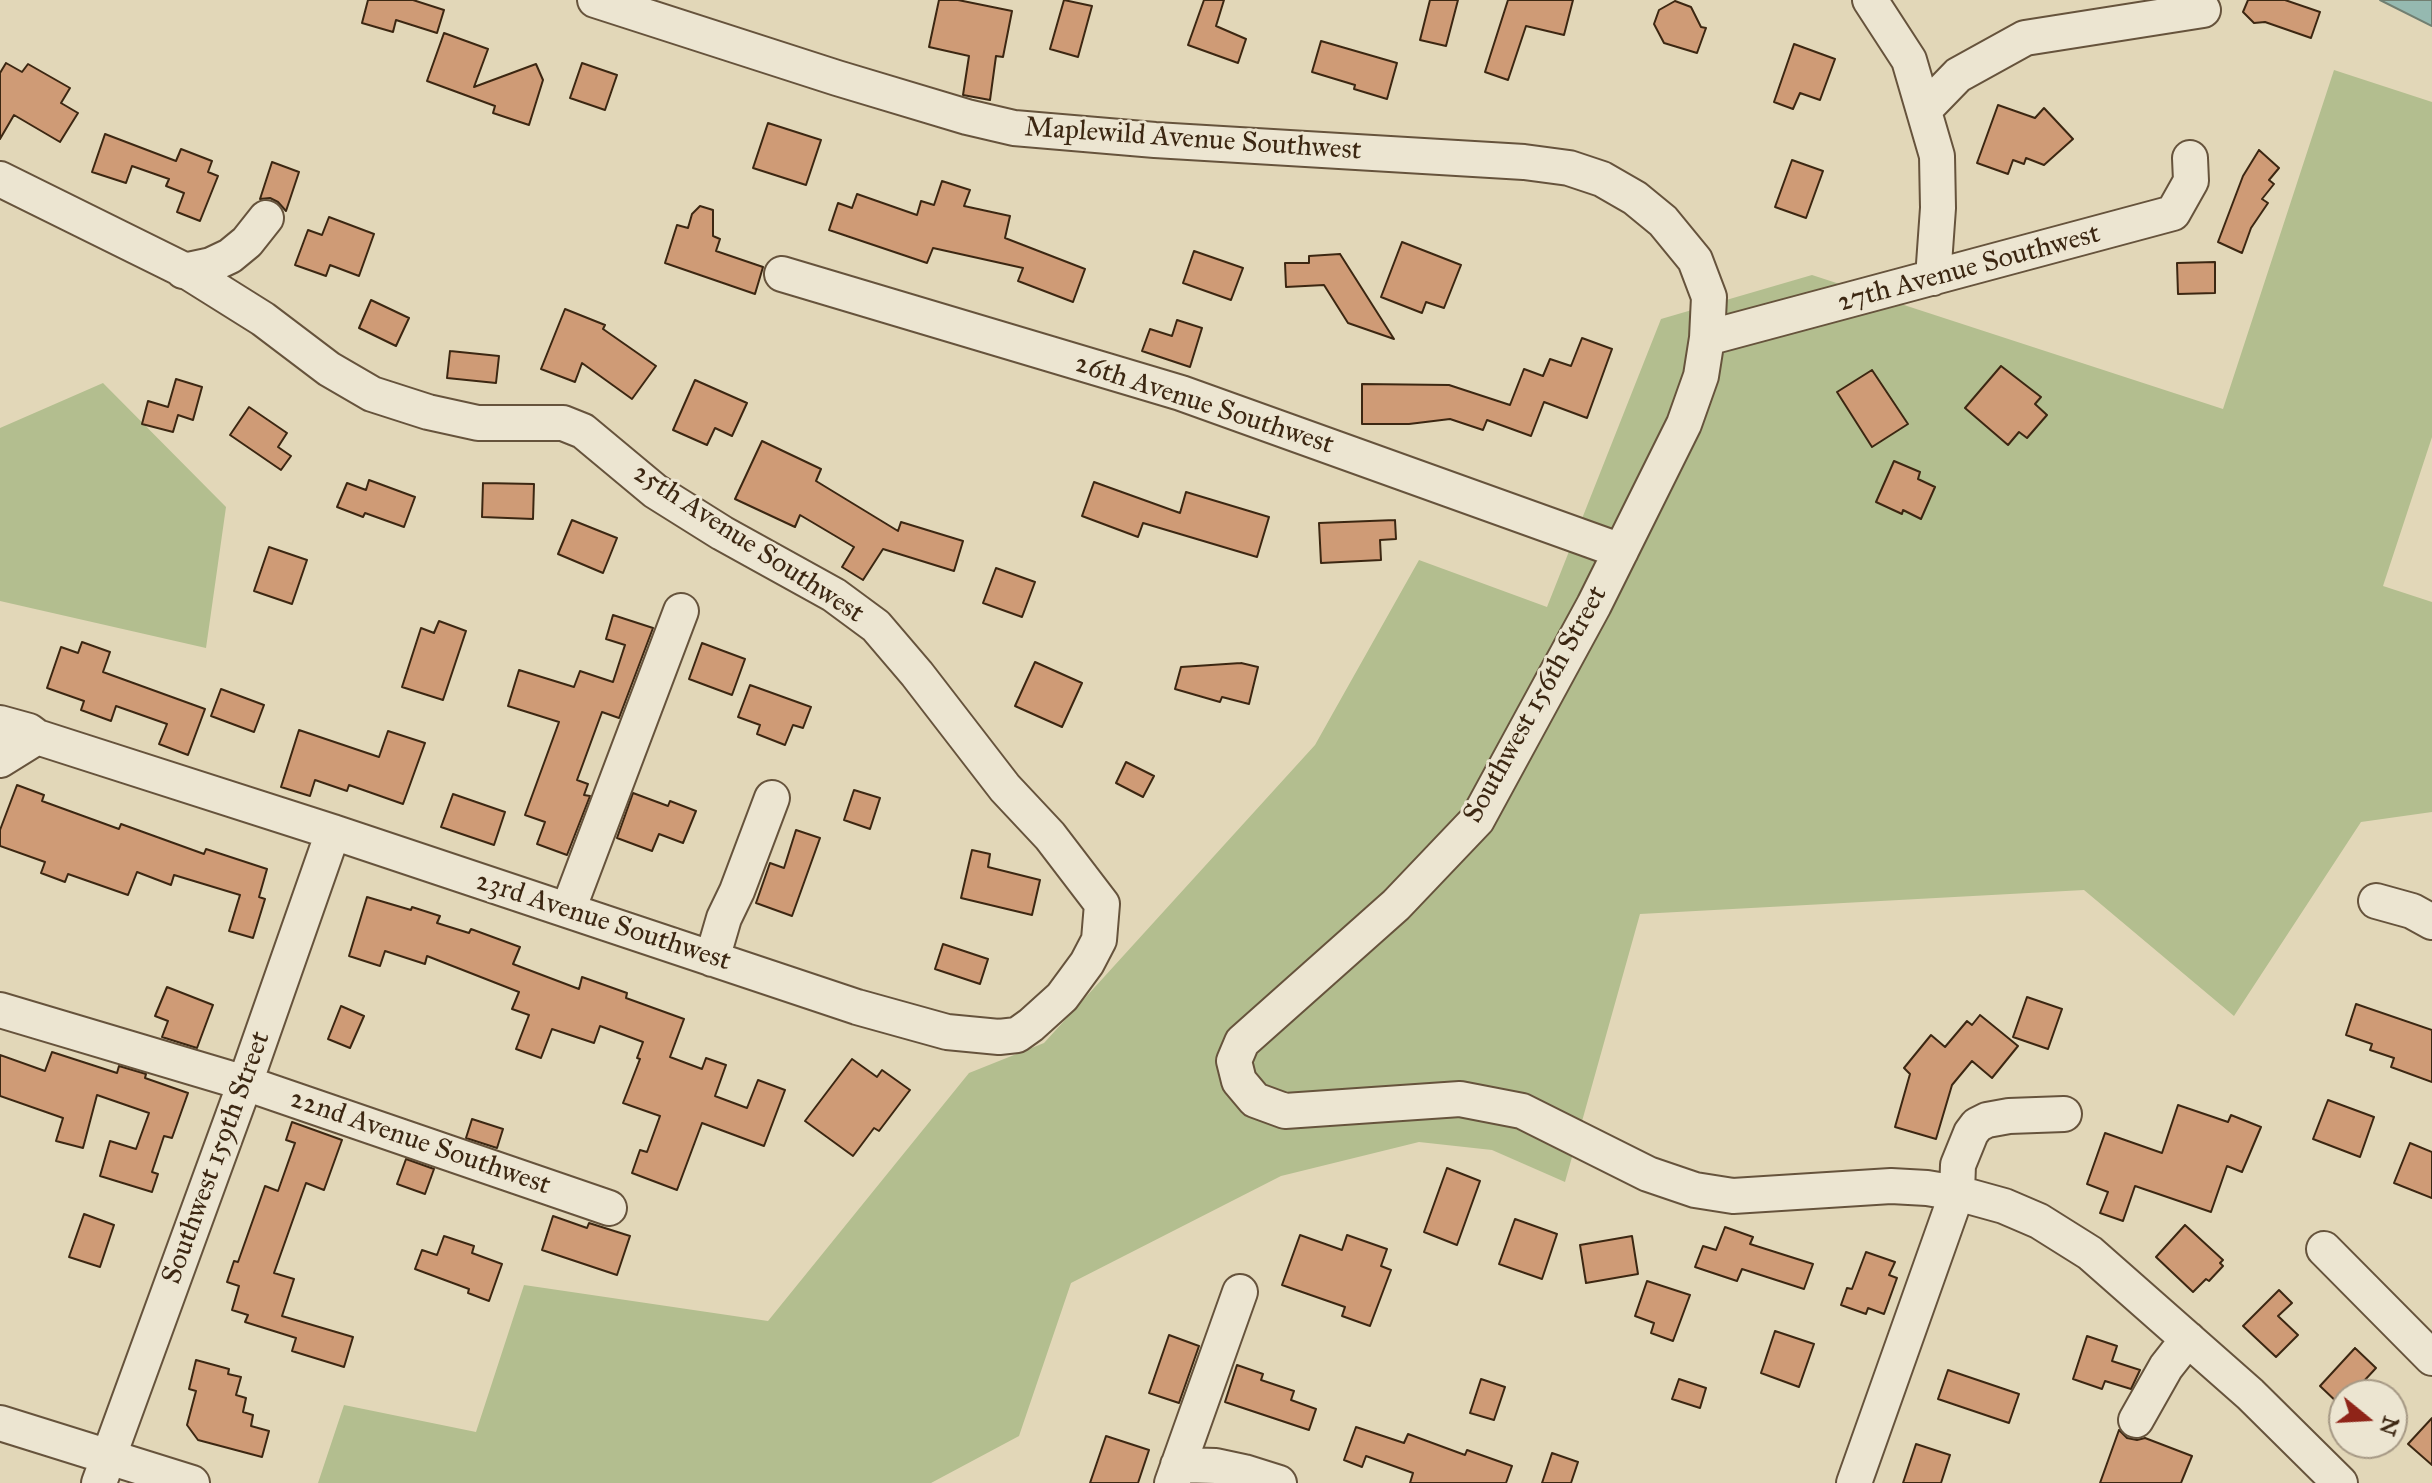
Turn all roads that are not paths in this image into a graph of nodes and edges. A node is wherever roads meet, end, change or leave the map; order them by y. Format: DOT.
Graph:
graph roads {
  1 [pos="595,0"];
  2 [pos="1870,0"];
  3 [pos="2203,10"];
  4 [pos="1924,110"];
  5 [pos="2190,158"];
  6 [pos="0,179"];
  7 [pos="266,218"];
  8 [pos="183,271"];
  9 [pos="782,274"];
  10 [pos="1933,278"];
  11 [pos="1707,338"];
  12 [pos="1621,551"];
  13 [pos="681,611"];
  14 [pos="0,723"];
  15 [pos="37,737"];
  16 [pos="0,760"];
  17 [pos="772,798"];
  18 [pos="333,832"];
  19 [pos="2376,901"];
  20 [pos="1102,904"];
  21 [pos="568,910"];
  22 [pos="2432,922"];
  23 [pos="712,959"];
  24 [pos="0,1010"];
  25 [pos="245,1083"];
  26 [pos="2064,1114"];
  27 [pos="1957,1193"];
  28 [pos="609,1208"];
  29 [pos="2324,1249"];
  30 [pos="1240,1292"];
  31 [pos="2188,1339"];
  32 [pos="2432,1358"];
  33 [pos="2136,1420"];
  34 [pos="0,1423"];
  35 [pos="104,1470"];
  36 [pos="1175,1474"];
  37 [pos="192,1483"];
  38 [pos="1279,1483"];
  39 [pos="1854,1483"];
  40 [pos="2340,1483"];
  1 -- 11 [label="street, Maplewild Avenue Southwest"];
  2 -- 4 [label="street"];
  3 -- 4 [label="street"];
  4 -- 10 [label="street"];
  5 -- 10 [label="street, 27th Avenue Southwest"];
  6 -- 8 [label="street, 25th Avenue Southwest"];
  7 -- 8 [label="street"];
  8 -- 20 [label="street, 25th Avenue Southwest"];
  9 -- 12 [label="street, 26th Avenue Southwest"];
  10 -- 11 [label="street, 27th Avenue Southwest"];
  11 -- 12 [label="street, Southwest 156th Street"];
  12 -- 27 [label="street, Southwest 156th Street"];
  13 -- 21 [label="street"];
  14 -- 15 [label="street, 23rd Avenue Southwest"];
  15 -- 16 [label="street"];
  15 -- 18 [label="street, 23rd Avenue Southwest"];
  17 -- 23 [label="street"];
  18 -- 21 [label="street, 23rd Avenue Southwest"];
  18 -- 25 [label="street, Southwest 159th Street"];
  19 -- 22 [label="street"];
  20 -- 23 [label="street, 23rd Avenue Southwest"];
  21 -- 23 [label="street, 23rd Avenue Southwest"];
  24 -- 25 [label="street, 22nd Avenue Southwest"];
  25 -- 28 [label="street, 22nd Avenue Southwest"];
  25 -- 35 [label="street, Southwest 159th Street"];
  26 -- 27 [label="street"];
  27 -- 31 [label="street"];
  27 -- 39 [label="street"];
  29 -- 32 [label="street"];
  30 -- 36 [label="street"];
  31 -- 33 [label="street"];
  31 -- 40 [label="street"];
  34 -- 35 [label="street"];
  35 -- 37 [label="street"];
  36 -- 38 [label="street"];
}
